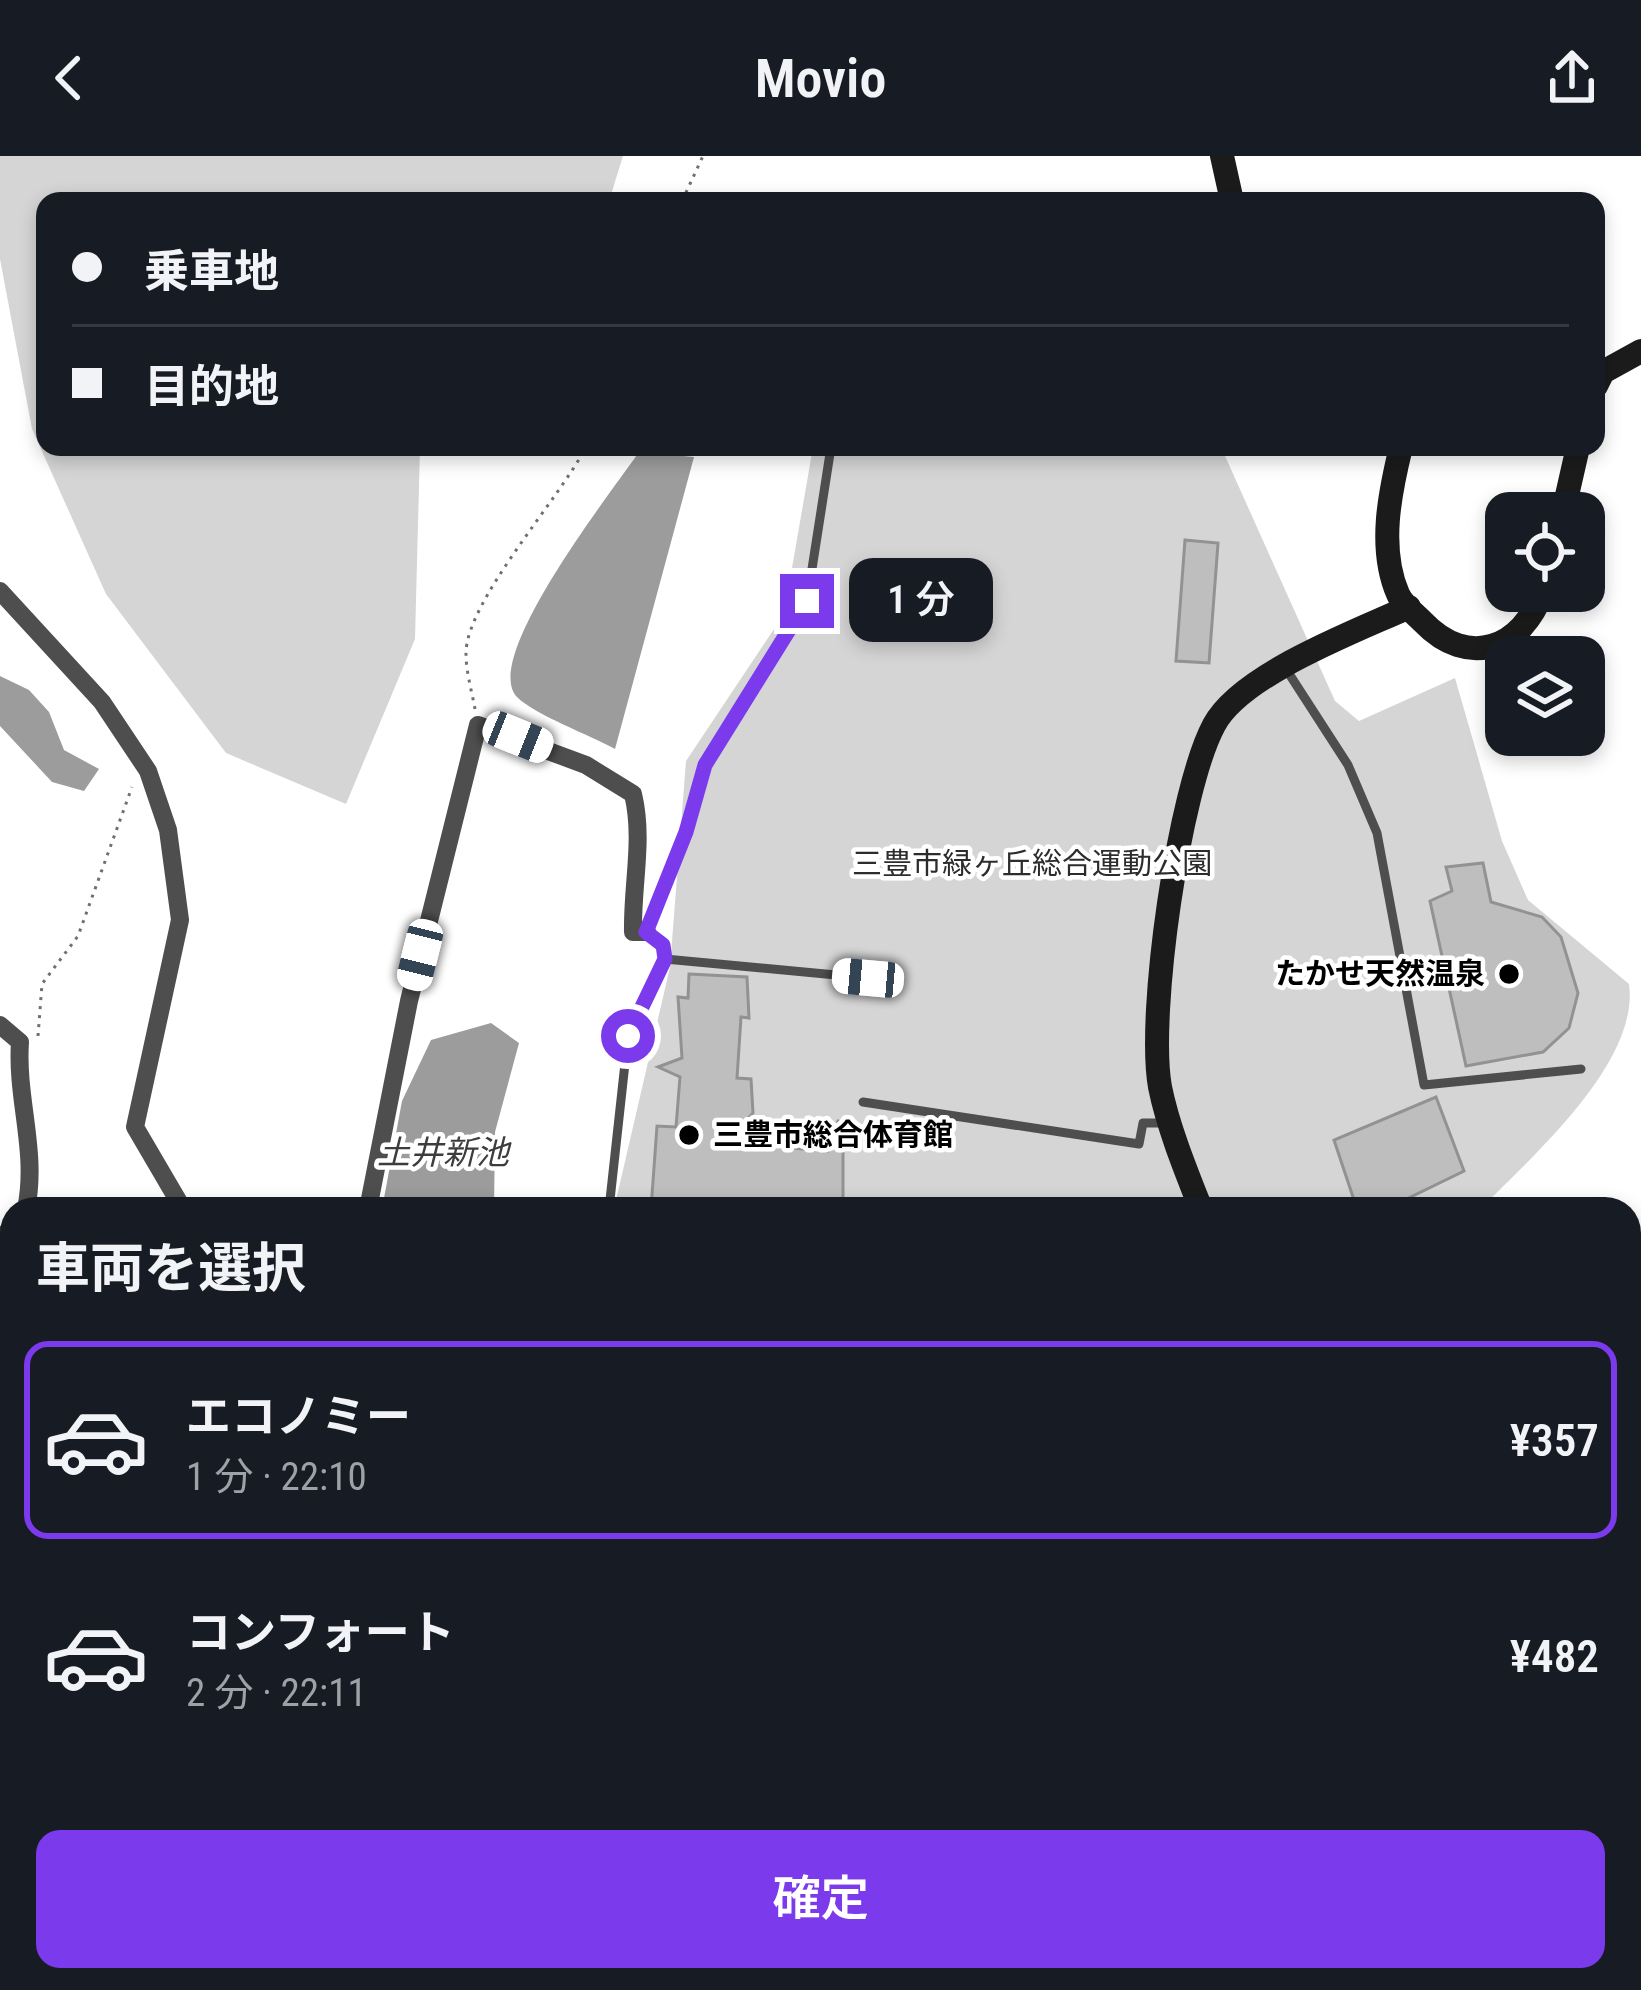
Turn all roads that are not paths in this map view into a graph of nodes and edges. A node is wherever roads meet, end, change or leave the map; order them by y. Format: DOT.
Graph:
graph roads {
  1 [pos="1222,156"];
  2 [pos="1230,192"];
  3 [pos="1641,351"];
  4 [pos="1605,371"];
  5 [pos="831,456"];
  6 [pos="1400,456"];
  7 [pos="1576,456"];
  8 [pos="1568,492"];
  9 [pos="0,591"];
  10 [pos="1409,607"];
  11 [pos="1531,612"];
  12 [pos="1286,669"];
  13 [pos="646,932"];
  14 [pos="665,959"];
  15 [pos="868,978"];
  16 [pos="0,1024"];
  17 [pos="1581,1069"];
  18 [pos="863,1102"];
  19 [pos="1172,1123"];
  20 [pos="27,1197"];
  21 [pos="176,1197"];
  22 [pos="370,1197"];
  23 [pos="609,1197"];
  24 [pos="1197,1197"];
  1 -- 2 [label="street"];
  3 -- 4 [label="street"];
  5 -- 13 [label="lane"];
  6 -- 10 [label="street"];
  7 -- 8 [label="street"];
  9 -- 21 [label="street"];
  10 -- 11 [label="street"];
  10 -- 12 [label="street"];
  12 -- 17 [label="lane"];
  12 -- 19 [label="street"];
  13 -- 14 [label="lane"];
  13 -- 22 [label="street"];
  14 -- 15 [label="lane"];
  14 -- 23 [label="lane"];
  16 -- 20 [label="street"];
  18 -- 19 [label="lane"];
  19 -- 24 [label="street"];
}
